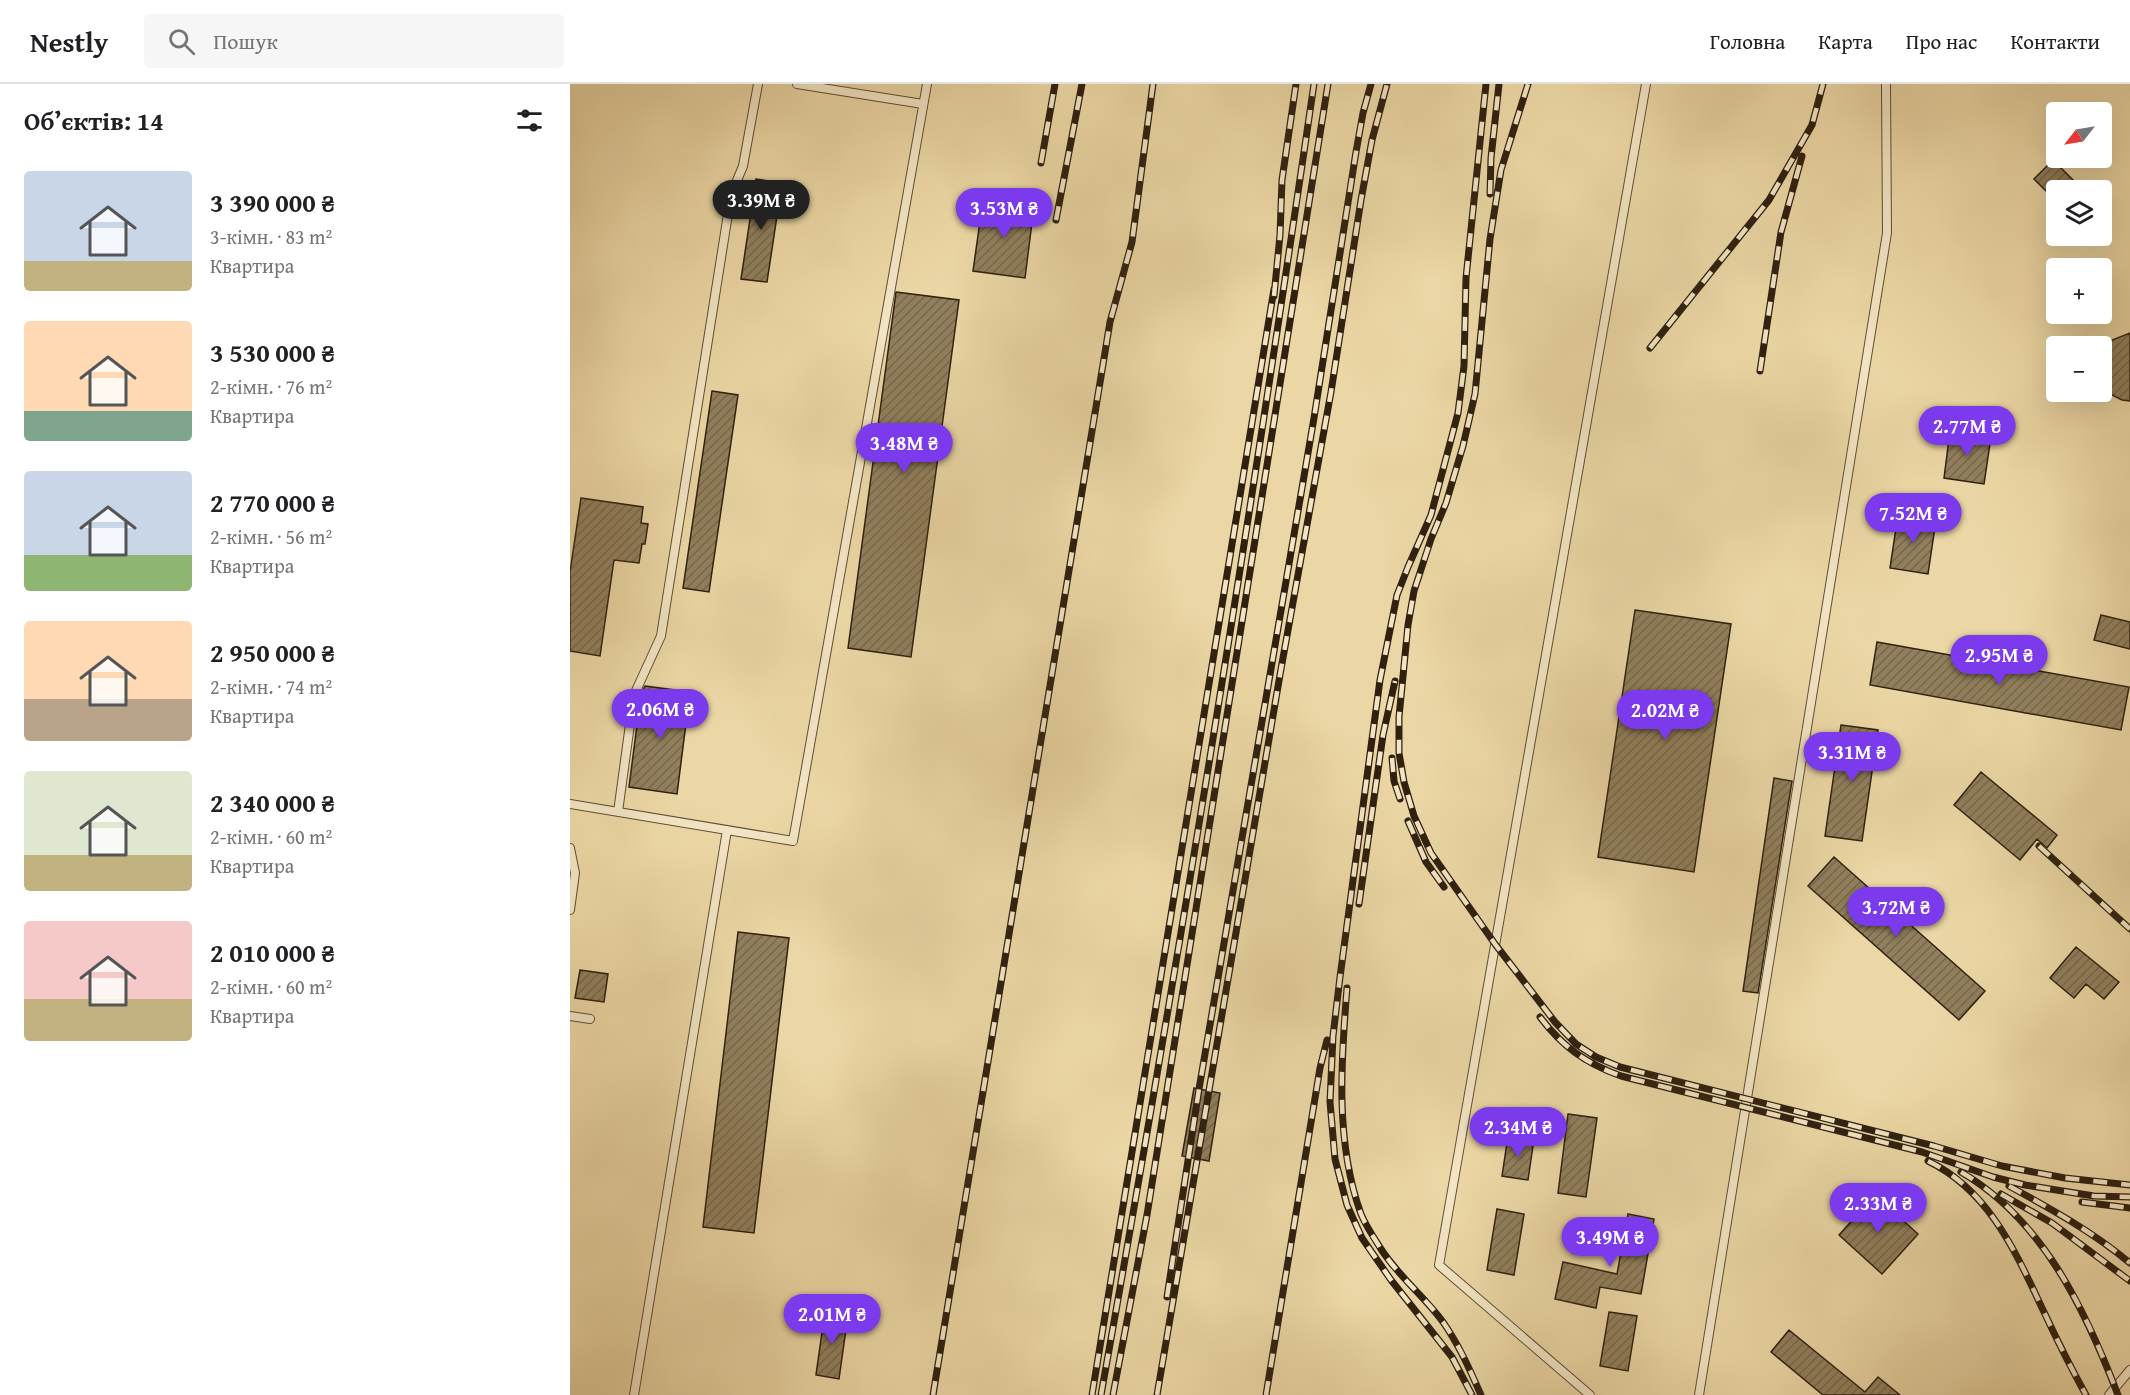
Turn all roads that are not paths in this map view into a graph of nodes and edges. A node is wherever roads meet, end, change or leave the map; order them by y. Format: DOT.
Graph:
graph roads {
  1 [pos="758,84"];
  2 [pos="797,84"];
  3 [pos="927,84"];
  4 [pos="1646,84"];
  5 [pos="1886,84"];
  6 [pos="923,104"];
  7 [pos="570,804"];
  8 [pos="618,812"];
  9 [pos="727,830"];
  10 [pos="570,848"];
  11 [pos="570,910"];
  12 [pos="570,1016"];
  13 [pos="590,1019"];
  14 [pos="2130,1370"];
  15 [pos="634,1395"];
  16 [pos="1590,1395"];
  17 [pos="1699,1395"];
  18 [pos="2109,1395"];
  1 -- 8 [label="lane"];
  2 -- 6 [label="lane"];
  3 -- 6 [label="lane"];
  4 -- 16 [label="lane"];
  5 -- 17 [label="lane"];
  6 -- 9 [label="lane"];
  7 -- 8 [label="lane"];
  8 -- 9 [label="lane"];
  9 -- 15 [label="lane"];
  10 -- 11 [label="lane"];
  12 -- 13 [label="lane"];
  14 -- 18 [label="lane"];
}
